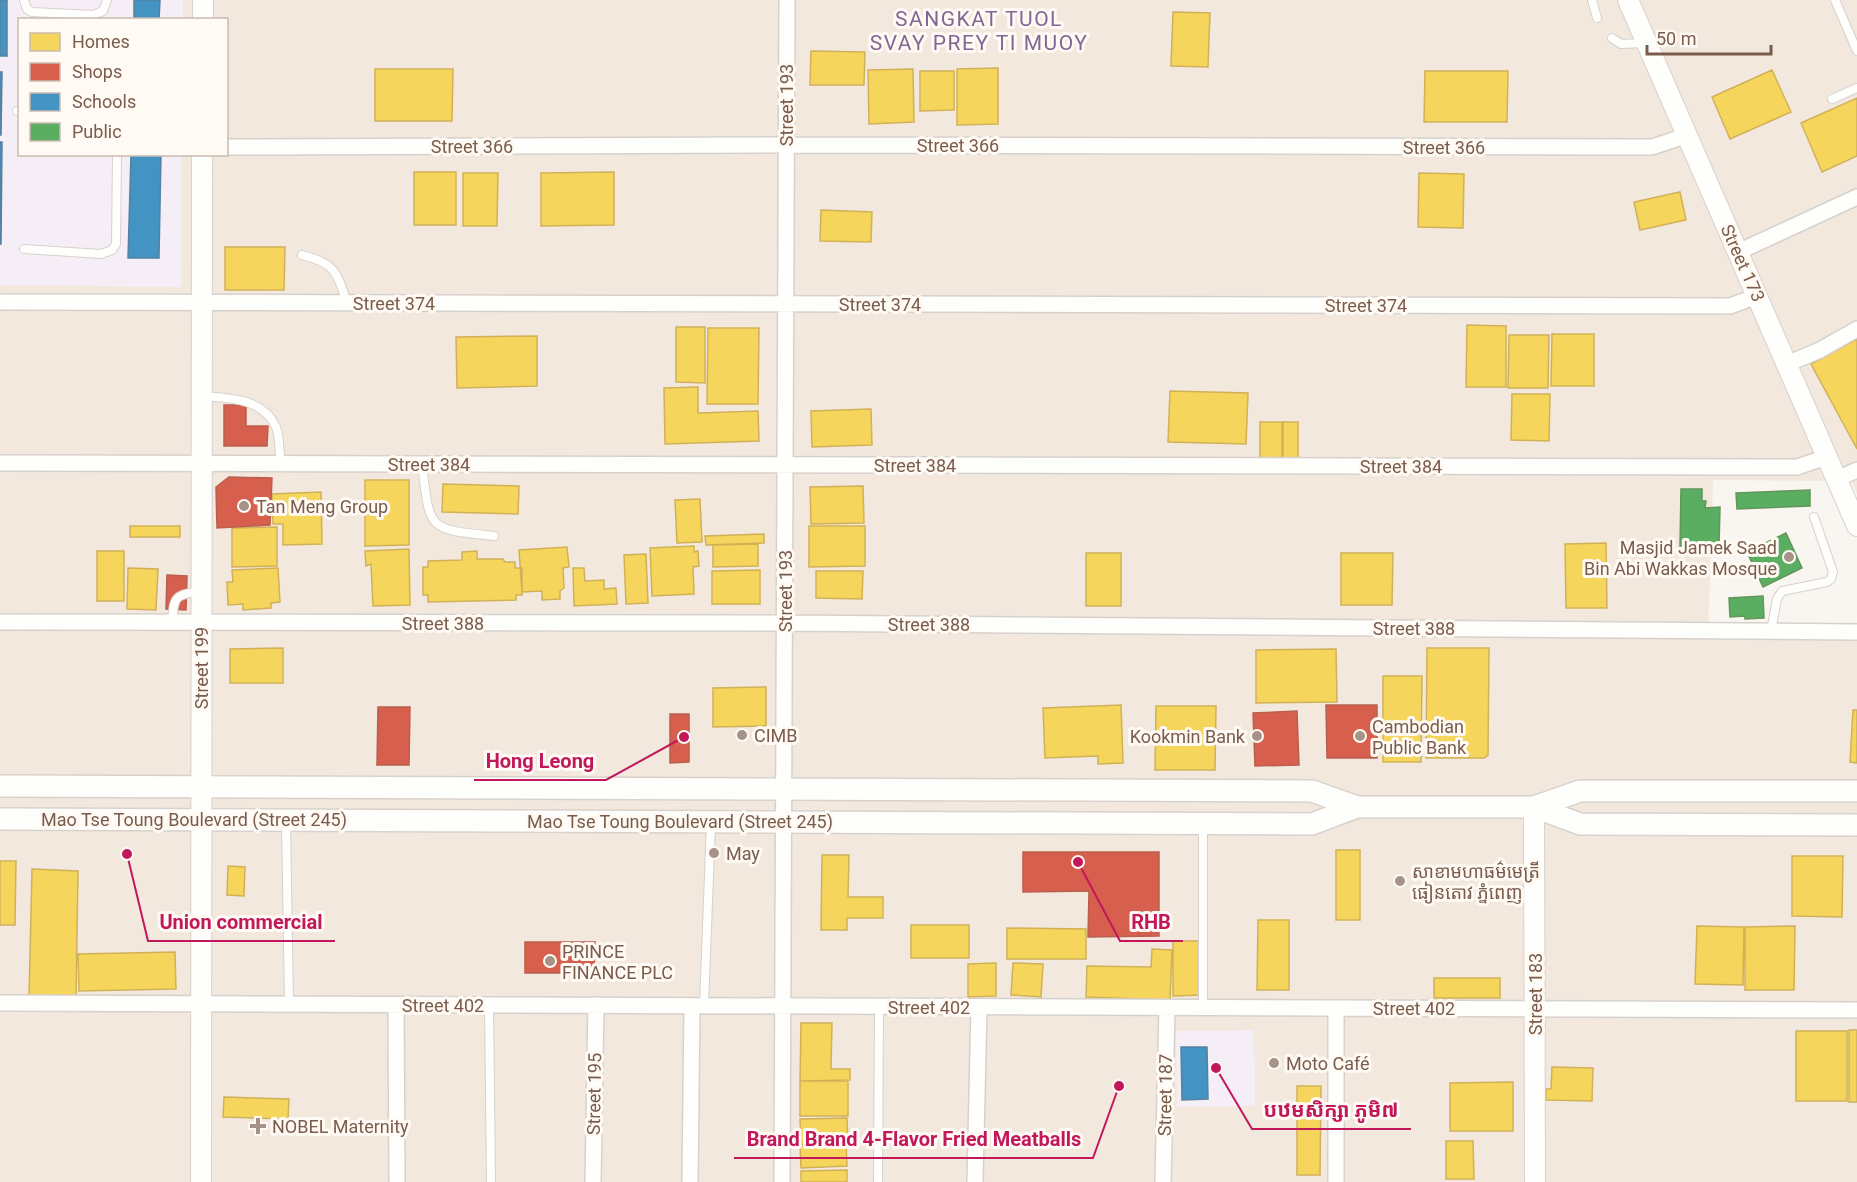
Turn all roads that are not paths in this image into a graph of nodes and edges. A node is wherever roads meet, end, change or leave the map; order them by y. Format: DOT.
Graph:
graph roads {
  1 [pos="24,0"];
  2 [pos="107,0"];
  3 [pos="203,0"];
  4 [pos="787,0"];
  5 [pos="1592,0"];
  6 [pos="1628,0"];
  7 [pos="1835,0"];
  8 [pos="203,18"];
  9 [pos="1598,18"];
  10 [pos="1612,38"];
  11 [pos="1648,42"];
  12 [pos="1857,51"];
  13 [pos="1857,88"];
  14 [pos="1832,99"];
  15 [pos="1688,135"];
  16 [pos="786,145"];
  17 [pos="228,147"];
  18 [pos="117,156"];
  19 [pos="202,156"];
  20 [pos="1857,197"];
  21 [pos="24,249"];
  22 [pos="1738,252"];
  23 [pos="302,255"];
  24 [pos="1758,296"];
  25 [pos="0,302"];
  26 [pos="202,302"];
  27 [pos="347,303"];
  28 [pos="786,303"];
  29 [pos="1857,329"];
  30 [pos="1787,364"];
  31 [pos="202,396"];
  32 [pos="1827,457"];
  33 [pos="0,463"];
  34 [pos="202,464"];
  35 [pos="281,464"];
  36 [pos="422,464"];
  37 [pos="785,465"];
  38 [pos="1857,470"];
  39 [pos="1837,479"];
  40 [pos="1814,517"];
  41 [pos="1857,526"];
  42 [pos="494,537"];
  43 [pos="202,591"];
  44 [pos="0,622"];
  45 [pos="172,622"];
  46 [pos="201,622"];
  47 [pos="785,623"];
  48 [pos="1771,632"];
  49 [pos="1857,632"];
  50 [pos="0,786"];
  51 [pos="201,786"];
  52 [pos="785,789"];
  53 [pos="1798,791"];
  54 [pos="1857,791"];
  55 [pos="1357,807"];
  56 [pos="1534,807"];
  57 [pos="0,819"];
  58 [pos="201,819"];
  59 [pos="286,820"];
  60 [pos="784,821"];
  61 [pos="711,822"];
  62 [pos="1203,823"];
  63 [pos="1798,825"];
  64 [pos="1857,825"];
  65 [pos="0,1003"];
  66 [pos="201,1004"];
  67 [pos="289,1004"];
  68 [pos="396,1005"];
  69 [pos="489,1005"];
  70 [pos="596,1005"];
  71 [pos="698,1005"];
  72 [pos="784,1006"];
  73 [pos="879,1006"];
  74 [pos="979,1007"];
  75 [pos="1203,1007"];
  76 [pos="1167,1008"];
  77 [pos="1336,1008"];
  78 [pos="1535,1008"];
  79 [pos="1857,1010"];
  80 [pos="201,1182"];
  81 [pos="397,1182"];
  82 [pos="491,1182"];
  83 [pos="593,1182"];
  84 [pos="690,1182"];
  85 [pos="782,1182"];
  86 [pos="878,1182"];
  87 [pos="975,1182"];
  88 [pos="1163,1182"];
  89 [pos="1336,1182"];
  90 [pos="1535,1182"];
  1 -- 2 [label="lane"];
  3 -- 8 [label="street"];
  4 -- 16 [label="street, Street 193"];
  5 -- 9 [label="lane"];
  6 -- 11 [label="street, Street 173"];
  7 -- 12 [label="lane"];
  10 -- 11 [label="lane"];
  11 -- 15 [label="street, Street 173"];
  13 -- 14 [label="lane"];
  15 -- 16 [label="street, Street 366"];
  15 -- 22 [label="street, Street 173"];
  16 -- 17 [label="street, Street 366"];
  16 -- 28 [label="street, Street 193"];
  18 -- 21 [label="lane"];
  19 -- 26 [label="street, Street 199"];
  20 -- 22 [label="street"];
  22 -- 24 [label="street, Street 173"];
  23 -- 27 [label="lane"];
  24 -- 28 [label="street, Street 374"];
  24 -- 30 [label="street, Street 173"];
  25 -- 26 [label="street, Street 374"];
  26 -- 27 [label="street, Street 374"];
  26 -- 31 [label="street, Street 199"];
  27 -- 28 [label="street, Street 374"];
  28 -- 37 [label="street, Street 193"];
  29 -- 30 [label="street"];
  30 -- 32 [label="street, Street 173"];
  31 -- 34 [label="street, Street 199"];
  31 -- 35 [label="lane"];
  32 -- 37 [label="street, Street 384"];
  32 -- 39 [label="street, Street 173"];
  33 -- 34 [label="street, Street 384"];
  34 -- 35 [label="street, Street 384"];
  34 -- 43 [label="street, Street 199"];
  35 -- 36 [label="street, Street 384"];
  36 -- 37 [label="street, Street 384"];
  36 -- 42 [label="lane"];
  37 -- 47 [label="street, Street 193"];
  38 -- 39 [label="street"];
  39 -- 41 [label="street, Street 173"];
  40 -- 48 [label="lane"];
  43 -- 45 [label="lane"];
  43 -- 46 [label="street, Street 199"];
  44 -- 45 [label="street, Street 388"];
  45 -- 46 [label="street, Street 388"];
  46 -- 47 [label="street, Street 388"];
  46 -- 51 [label="street, Street 199"];
  47 -- 48 [label="street, Street 388"];
  47 -- 52 [label="street, Street 193"];
  48 -- 49 [label="street, Street 388"];
  50 -- 51 [label="main road, Mao Tse Toung Boulevard (Street 245)"];
  51 -- 52 [label="main road, Mao Tse Toung Boulevard (Street 245)"];
  51 -- 58 [label="street, Street 199"];
  52 -- 55 [label="main road, Mao Tse Toung Boulevard (Street 245)"];
  52 -- 60 [label="street, Street 193"];
  53 -- 54 [label="main road, Mao Tse Toung Boulevard (Street 245)"];
  53 -- 56 [label="main road, Mao Tse Toung Boulevard (Street 245)"];
  53 -- 63 [label="main road"];
  55 -- 56 [label="main road, Mao Tse Toung Boulevard (Street 245)"];
  55 -- 62 [label="main road, Mao Tse Toung Boulevard (Street 245)"];
  56 -- 63 [label="main road, Mao Tse Toung Boulevard (Street 245)"];
  56 -- 78 [label="street, Street 183"];
  57 -- 58 [label="main road, Mao Tse Toung Boulevard (Street 245)"];
  58 -- 59 [label="main road, Mao Tse Toung Boulevard (Street 245)"];
  58 -- 66 [label="street, Street 199"];
  59 -- 61 [label="main road, Mao Tse Toung Boulevard (Street 245)"];
  59 -- 67 [label="lane"];
  60 -- 61 [label="main road, Mao Tse Toung Boulevard (Street 245)"];
  60 -- 62 [label="main road, Mao Tse Toung Boulevard (Street 245)"];
  60 -- 72 [label="street, Street 193"];
  61 -- 71 [label="lane"];
  62 -- 75 [label="lane"];
  63 -- 64 [label="main road, Mao Tse Toung Boulevard (Street 245)"];
  65 -- 66 [label="street, Street 402"];
  66 -- 67 [label="street, Street 402"];
  66 -- 80 [label="street, Street 199"];
  67 -- 68 [label="street, Street 402"];
  68 -- 69 [label="street, Street 402"];
  68 -- 81 [label="street"];
  69 -- 70 [label="street, Street 402"];
  69 -- 82 [label="lane"];
  70 -- 71 [label="street, Street 402"];
  70 -- 83 [label="street, Street 195"];
  71 -- 72 [label="street, Street 402"];
  71 -- 84 [label="street"];
  72 -- 73 [label="street, Street 402"];
  72 -- 85 [label="street, Street 193"];
  73 -- 74 [label="street, Street 402"];
  73 -- 86 [label="lane"];
  74 -- 76 [label="street, Street 402"];
  74 -- 87 [label="street"];
  75 -- 76 [label="street, Street 402"];
  75 -- 77 [label="street, Street 402"];
  76 -- 88 [label="street, Street 187"];
  77 -- 78 [label="street, Street 402"];
  77 -- 89 [label="street"];
  78 -- 79 [label="street, Street 402"];
  78 -- 90 [label="street, Street 183"];
}
